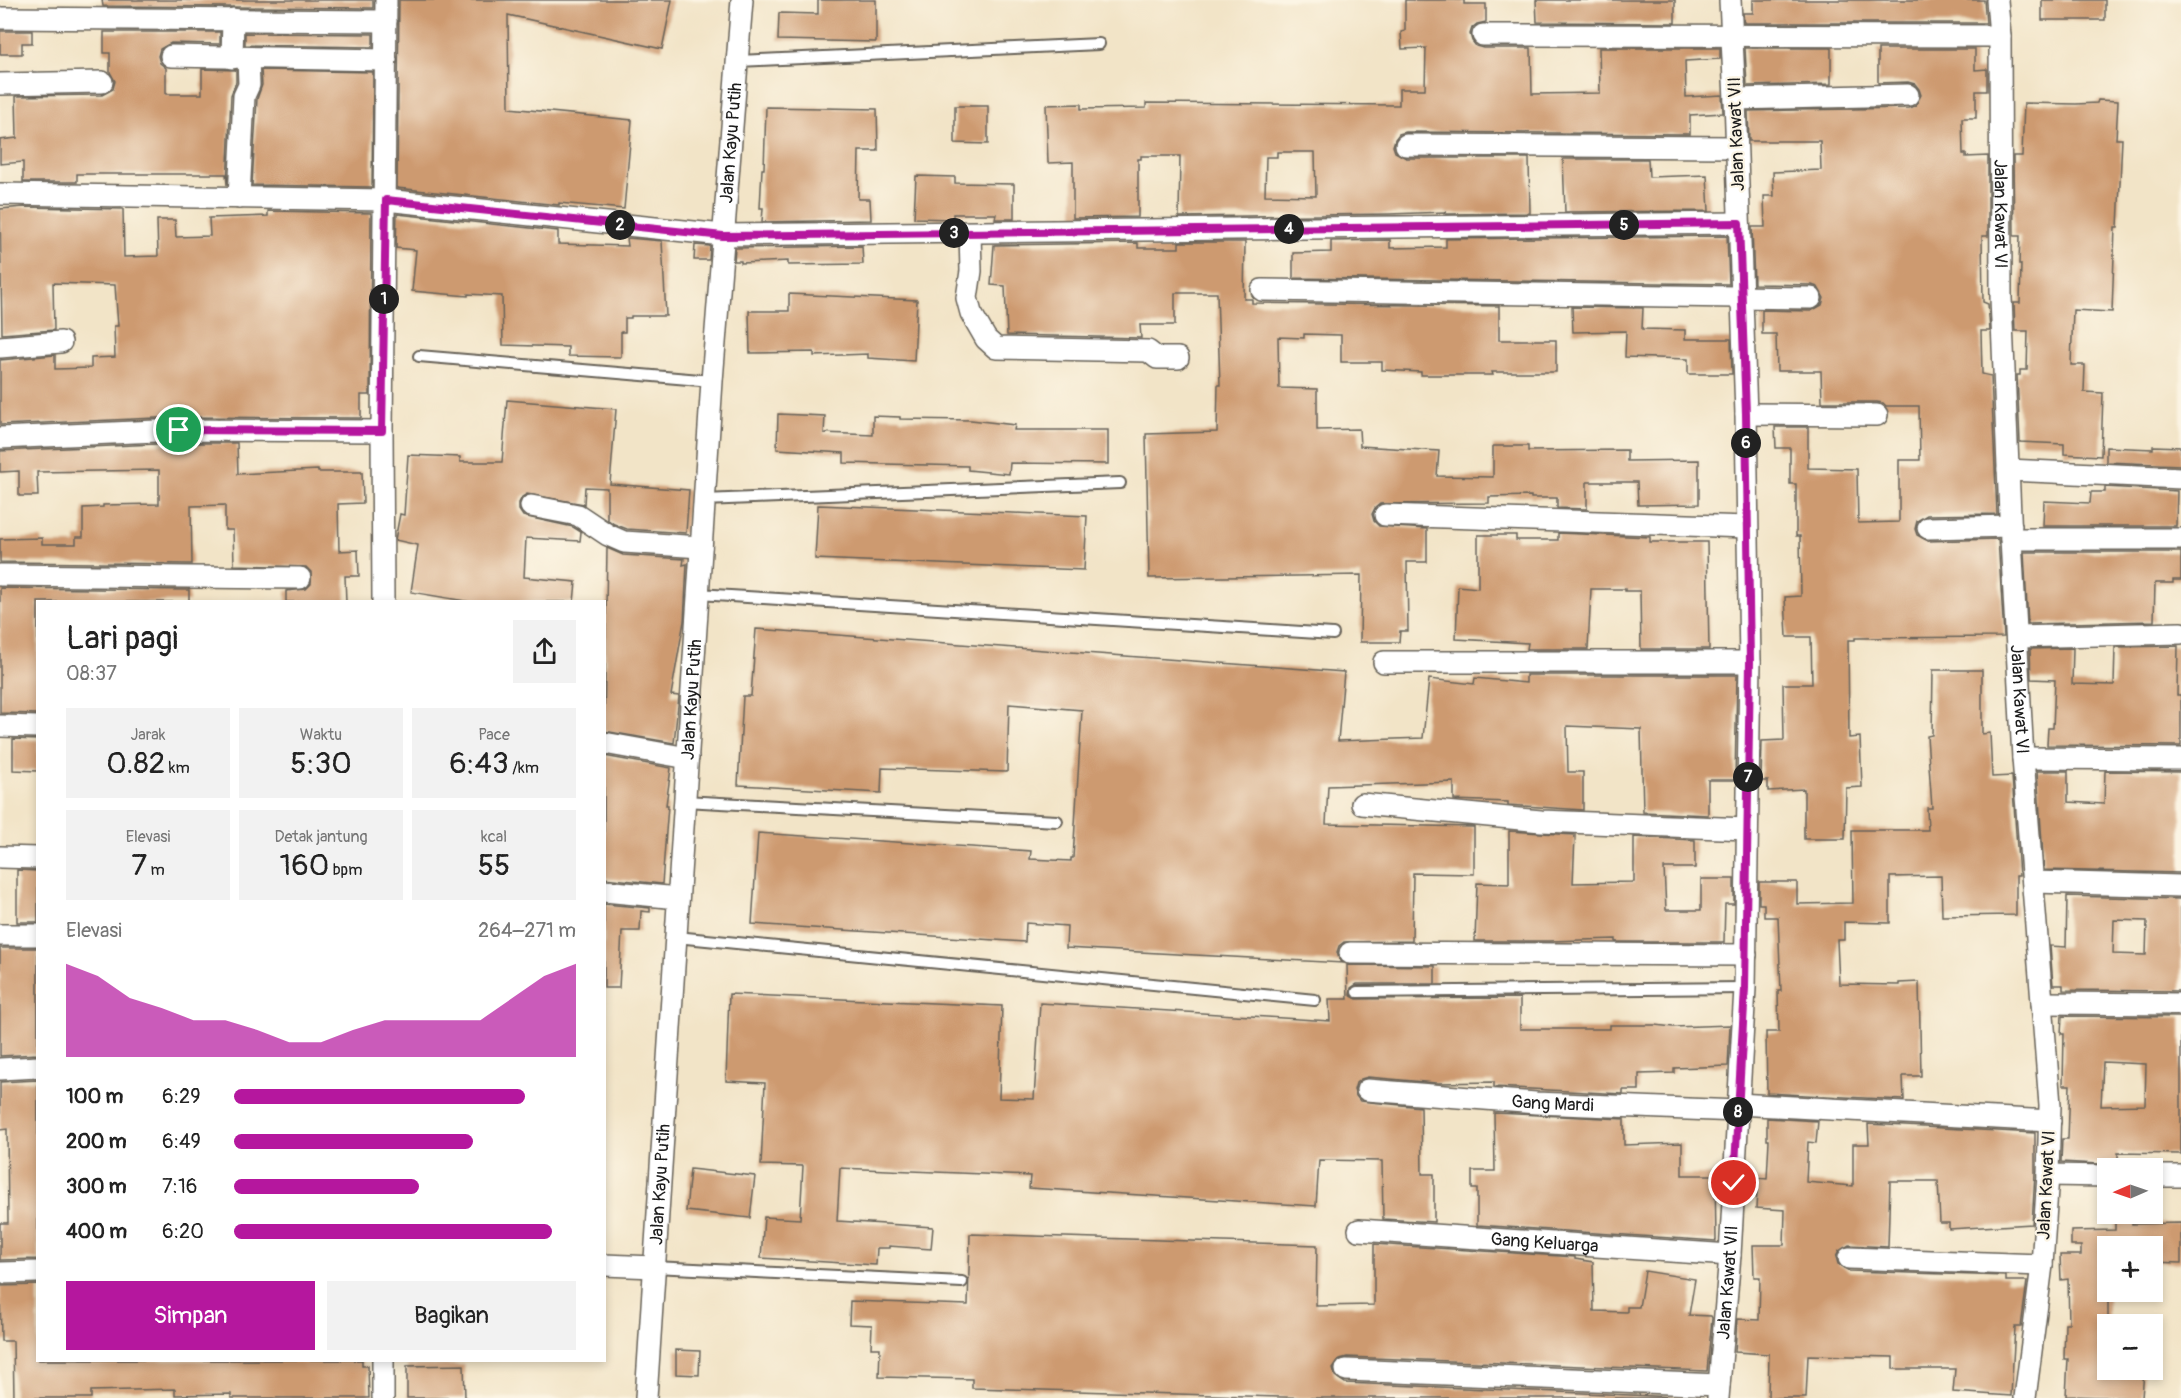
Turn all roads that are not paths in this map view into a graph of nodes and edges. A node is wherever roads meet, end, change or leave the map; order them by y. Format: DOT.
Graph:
graph roads {
  1 [pos="742,0"];
  2 [pos="1730,0"];
  3 [pos="1997,0"];
  4 [pos="386,10"];
  5 [pos="0,18"];
  6 [pos="233,19"];
  7 [pos="1482,35"];
  8 [pos="1731,35"];
  9 [pos="2000,36"];
  10 [pos="1099,44"];
  11 [pos="171,56"];
  12 [pos="240,58"];
  13 [pos="386,60"];
  14 [pos="738,62"];
  15 [pos="102,82"];
  16 [pos="0,84"];
  17 [pos="1908,95"];
  18 [pos="1735,99"];
  19 [pos="1406,145"];
  20 [pos="1736,147"];
  21 [pos="0,194"];
  22 [pos="239,198"];
  23 [pos="386,200"];
  24 [pos="1739,223"];
  25 [pos="970,233"];
  26 [pos="723,236"];
  27 [pos="1262,290"];
  28 [pos="1741,298"];
  29 [pos="1811,298"];
  30 [pos="61,342"];
  31 [pos="0,347"];
  32 [pos="419,356"];
  33 [pos="1178,358"];
  34 [pos="712,381"];
  35 [pos="1746,414"];
  36 [pos="1877,415"];
  37 [pos="382,431"];
  38 [pos="0,438"];
  39 [pos="2008,470"];
  40 [pos="2181,478"];
  41 [pos="1120,483"];
  42 [pos="704,500"];
  43 [pos="531,506"];
  44 [pos="1385,515"];
  45 [pos="1747,527"];
  46 [pos="1928,528"];
  47 [pos="2011,532"];
  48 [pos="2181,539"];
  49 [pos="701,547"];
  50 [pos="0,575"];
  51 [pos="300,578"];
  52 [pos="698,594"];
  53 [pos="383,600"];
  54 [pos="2181,633"];
  55 [pos="1333,634"];
  56 [pos="2018,637"];
  57 [pos="1384,662"];
  58 [pos="1750,662"];
  59 [pos="0,726"];
  60 [pos="36,727"];
  61 [pos="606,743"];
  62 [pos="688,758"];
  63 [pos="2023,758"];
  64 [pos="2181,759"];
  65 [pos="684,801"];
  66 [pos="1362,804"];
  67 [pos="1057,822"];
  68 [pos="1747,829"];
  69 [pos="0,857"];
  70 [pos="36,858"];
  71 [pos="2033,882"];
  72 [pos="2181,886"];
  73 [pos="606,891"];
  74 [pos="678,898"];
  75 [pos="0,935"];
  76 [pos="36,935"];
  77 [pos="676,937"];
  78 [pos="1350,953"];
  79 [pos="1746,955"];
  80 [pos="1745,988"];
  81 [pos="1357,992"];
  82 [pos="1315,1000"];
  83 [pos="2042,1003"];
  84 [pos="2181,1004"];
  85 [pos="36,1067"];
  86 [pos="0,1069"];
  87 [pos="1367,1090"];
  88 [pos="1738,1107"];
  89 [pos="2050,1121"];
  90 [pos="2048,1175"];
  91 [pos="2097,1176"];
  92 [pos="2163,1176"];
  93 [pos="2181,1176"];
  94 [pos="1359,1230"];
  95 [pos="1730,1255"];
  96 [pos="1849,1258"];
  97 [pos="606,1265"];
  98 [pos="2042,1265"];
  99 [pos="654,1267"];
  100 [pos="36,1272"];
  101 [pos="0,1273"];
  102 [pos="962,1282"];
  103 [pos="384,1362"];
  104 [pos="1347,1370"];
  105 [pos="1718,1391"];
  106 [pos="383,1398"];
  107 [pos="646,1398"];
  108 [pos="2025,1398"];
  1 -- 14 [label="street, Jalan Kayu Putih"];
  2 -- 8 [label="street, Jalan Kawat VII"];
  3 -- 9 [label="street, Jalan Kawat VI"];
  4 -- 6 [label="street"];
  4 -- 13 [label="street"];
  5 -- 6 [label="street"];
  6 -- 12 [label="street"];
  7 -- 8 [label="street"];
  8 -- 9 [label="street"];
  8 -- 18 [label="street, Jalan Kawat VII"];
  9 -- 39 [label="street, Jalan Kawat VI"];
  10 -- 14 [label="lane"];
  11 -- 12 [label="street"];
  12 -- 13 [label="street"];
  12 -- 22 [label="street"];
  13 -- 23 [label="street"];
  14 -- 26 [label="street, Jalan Kayu Putih"];
  15 -- 16 [label="street"];
  17 -- 18 [label="street"];
  18 -- 20 [label="street, Jalan Kawat VII"];
  19 -- 20 [label="street"];
  20 -- 24 [label="street, Jalan Kawat VII"];
  21 -- 22 [label="street"];
  22 -- 23 [label="street"];
  23 -- 26 [label="street"];
  23 -- 37 [label="street"];
  24 -- 25 [label="street"];
  24 -- 28 [label="street, Jalan Kawat VII"];
  25 -- 26 [label="street"];
  25 -- 33 [label="street"];
  26 -- 34 [label="street, Jalan Kayu Putih"];
  27 -- 28 [label="street"];
  28 -- 29 [label="street"];
  28 -- 35 [label="street, Jalan Kawat VII"];
  30 -- 31 [label="street"];
  32 -- 34 [label="lane"];
  34 -- 42 [label="street, Jalan Kayu Putih"];
  35 -- 36 [label="street"];
  35 -- 45 [label="street, Jalan Kawat VII"];
  37 -- 38 [label="street"];
  37 -- 53 [label="street"];
  39 -- 40 [label="street"];
  39 -- 47 [label="street, Jalan Kawat VI"];
  41 -- 42 [label="lane"];
  42 -- 49 [label="street, Jalan Kayu Putih"];
  43 -- 49 [label="street"];
  44 -- 45 [label="street"];
  45 -- 58 [label="street, Jalan Kawat VII"];
  46 -- 47 [label="street"];
  47 -- 48 [label="street"];
  47 -- 56 [label="street, Jalan Kawat VI"];
  49 -- 52 [label="street, Jalan Kayu Putih"];
  50 -- 51 [label="street"];
  52 -- 55 [label="lane"];
  52 -- 62 [label="street, Jalan Kayu Putih"];
  54 -- 56 [label="street"];
  56 -- 63 [label="street, Jalan Kawat VI"];
  57 -- 58 [label="street"];
  58 -- 68 [label="street, Jalan Kawat VII"];
  59 -- 60 [label="street"];
  61 -- 62 [label="street"];
  62 -- 65 [label="street, Jalan Kayu Putih"];
  63 -- 64 [label="street"];
  63 -- 71 [label="street, Jalan Kawat VI"];
  65 -- 67 [label="lane"];
  65 -- 74 [label="street, Jalan Kayu Putih"];
  66 -- 68 [label="street"];
  68 -- 79 [label="street, Jalan Kawat VII"];
  69 -- 70 [label="street"];
  71 -- 72 [label="street"];
  71 -- 83 [label="street, Jalan Kawat VI"];
  73 -- 74 [label="street"];
  74 -- 77 [label="street, Jalan Kayu Putih"];
  75 -- 76 [label="street"];
  77 -- 82 [label="lane"];
  77 -- 99 [label="street, Jalan Kayu Putih"];
  78 -- 79 [label="street"];
  79 -- 80 [label="street, Jalan Kawat VII"];
  80 -- 81 [label="lane"];
  80 -- 88 [label="street, Jalan Kawat VII"];
  83 -- 84 [label="street"];
  83 -- 89 [label="street, Jalan Kawat VI"];
  85 -- 86 [label="street"];
  87 -- 88 [label="street, Gang Mardi"];
  88 -- 89 [label="street, Gang Mardi"];
  88 -- 95 [label="street, Jalan Kawat VII"];
  89 -- 90 [label="street, Jalan Kawat VI"];
  90 -- 91 [label="street"];
  90 -- 98 [label="street, Jalan Kawat VI"];
  92 -- 93 [label="street"];
  94 -- 95 [label="street, Gang Keluarga"];
  95 -- 105 [label="street, Jalan Kawat VII"];
  96 -- 98 [label="street"];
  97 -- 99 [label="street"];
  98 -- 108 [label="street, Jalan Kawat VI"];
  99 -- 102 [label="lane"];
  99 -- 107 [label="street, Jalan Kayu Putih"];
  100 -- 101 [label="street"];
  103 -- 106 [label="street"];
  104 -- 105 [label="street"];
}
